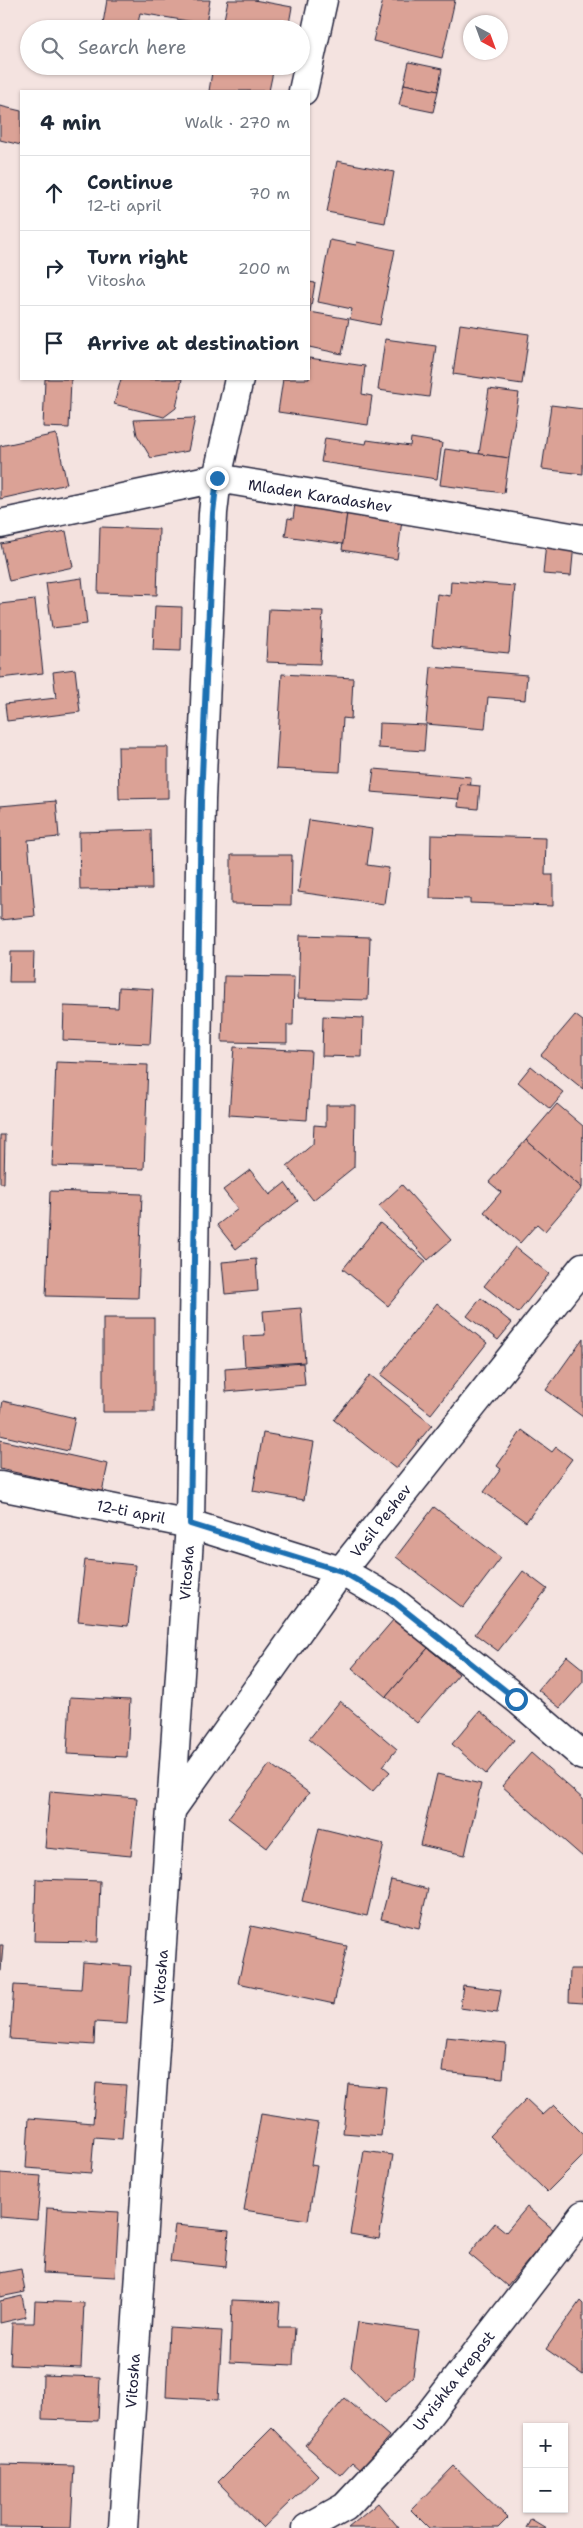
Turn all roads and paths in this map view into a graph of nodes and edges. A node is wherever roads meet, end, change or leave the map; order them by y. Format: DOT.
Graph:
graph roads {
  1 [pos="323,0"];
  2 [pos="310,56"];
  3 [pos="306,75"];
  4 [pos="302,90"];
  5 [pos="239,380"];
  6 [pos="217,478"];
  7 [pos="0,524"];
  8 [pos="583,539"];
  9 [pos="583,1267"];
  10 [pos="0,1486"];
  11 [pos="190,1524"];
  12 [pos="341,1571"];
  13 [pos="583,1756"];
  14 [pos="172,1809"];
  15 [pos="583,2214"];
  16 [pos="123,2528"];
  17 [pos="307,2528"];
  1 -- 2 [label="street"];
  3 -- 4 [label="street"];
  5 -- 6 [label="street, Vitosha"];
  6 -- 7 [label="street, Mladen Karadashev"];
  6 -- 8 [label="street, Mladen Karadashev"];
  6 -- 11 [label="street, Vitosha"];
  9 -- 12 [label="street, Vasil Peshev"];
  10 -- 11 [label="street, 12-ti april"];
  11 -- 12 [label="street, 12-ti april"];
  11 -- 14 [label="street, Vitosha"];
  12 -- 13 [label="street, 12-ti april"];
  12 -- 14 [label="street, Vasil Peshev"];
  14 -- 16 [label="street, Vitosha"];
  15 -- 17 [label="street, Urvishka krepost"];
}
